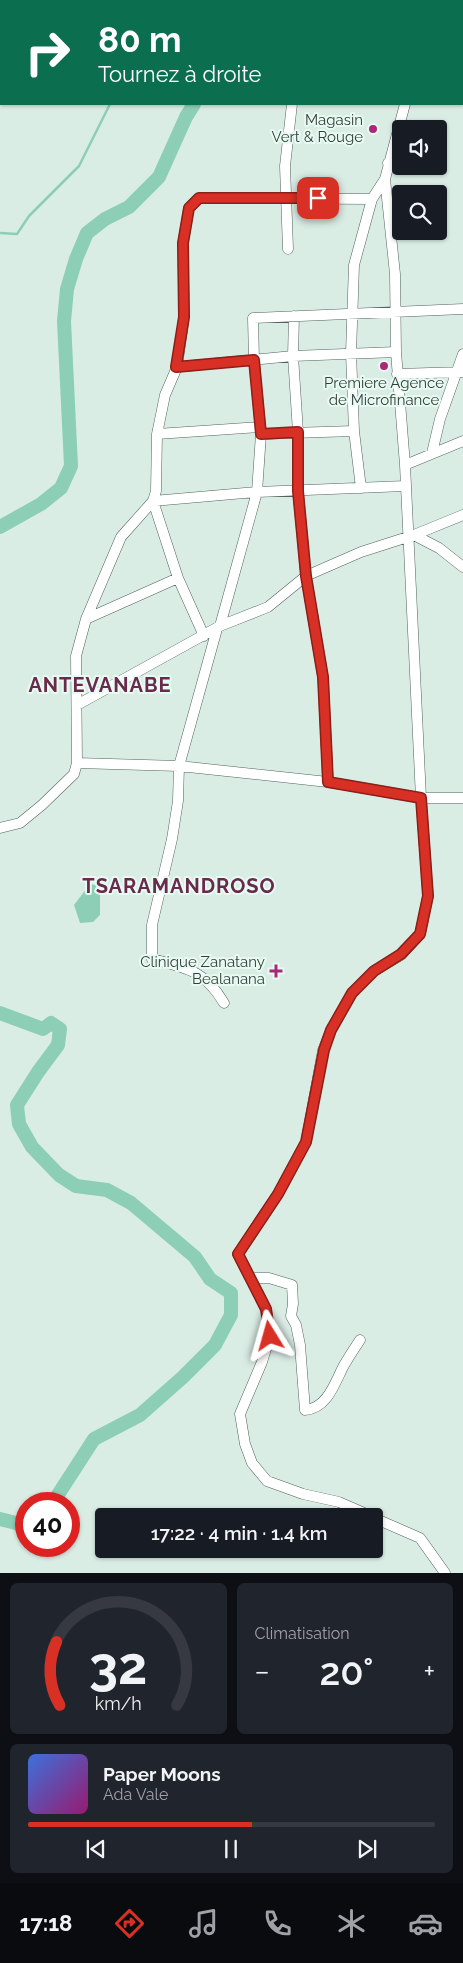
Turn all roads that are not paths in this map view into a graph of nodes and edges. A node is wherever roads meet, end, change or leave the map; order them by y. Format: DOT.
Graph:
graph roads {
  1 [pos="292,105"];
  2 [pos="405,105"];
  3 [pos="392,161"];
  4 [pos="388,163"];
  5 [pos="385,179"];
  6 [pos="287,198"];
  7 [pos="372,199"];
  8 [pos="288,249"];
  9 [pos="463,309"];
  10 [pos="394,312"];
  11 [pos="352,313"];
  12 [pos="294,316"];
  13 [pos="351,352"];
  14 [pos="396,352"];
  15 [pos="463,354"];
  16 [pos="293,356"];
  17 [pos="254,360"];
  18 [pos="176,367"];
  19 [pos="459,372"];
  20 [pos="397,374"];
  21 [pos="260,431"];
  22 [pos="354,431"];
  23 [pos="298,432"];
  24 [pos="157,434"];
  25 [pos="463,441"];
  26 [pos="432,453"];
  27 [pos="404,465"];
  28 [pos="406,486"];
  29 [pos="361,488"];
  30 [pos="298,491"];
  31 [pos="257,492"];
  32 [pos="153,501"];
  33 [pos="463,515"];
  34 [pos="411,535"];
  35 [pos="463,567"];
  36 [pos="306,576"];
  37 [pos="178,578"];
  38 [pos="86,620"];
  39 [pos="219,628"];
  40 [pos="204,636"];
  41 [pos="77,705"];
  42 [pos="77,763"];
  43 [pos="180,766"];
  44 [pos="328,782"];
  45 [pos="421,798"];
  46 [pos="463,798"];
  47 [pos="0,828"];
  48 [pos="224,1003"];
  49 [pos="250,1278"];
  50 [pos="360,1340"];
  51 [pos="352,1508"];
  52 [pos="383,1522"];
  53 [pos="444,1573"];
  1 -- 6 [label="street"];
  2 -- 4 [label="street"];
  3 -- 4 [label="street"];
  4 -- 5 [label="street"];
  5 -- 7 [label="street"];
  5 -- 10 [label="street"];
  6 -- 7 [label="street"];
  6 -- 8 [label="street"];
  6 -- 18 [label="street"];
  7 -- 11 [label="street"];
  9 -- 10 [label="street"];
  10 -- 11 [label="street"];
  10 -- 14 [label="street"];
  11 -- 12 [label="street"];
  11 -- 13 [label="street"];
  12 -- 16 [label="street"];
  12 -- 17 [label="street"];
  13 -- 14 [label="street"];
  13 -- 16 [label="street"];
  13 -- 22 [label="street"];
  14 -- 20 [label="street"];
  15 -- 19 [label="street"];
  16 -- 17 [label="street"];
  16 -- 23 [label="street"];
  17 -- 18 [label="street"];
  17 -- 21 [label="street"];
  18 -- 24 [label="street"];
  19 -- 20 [label="street"];
  19 -- 26 [label="street"];
  20 -- 27 [label="street"];
  21 -- 23 [label="street"];
  21 -- 24 [label="street"];
  21 -- 31 [label="street"];
  22 -- 23 [label="street"];
  22 -- 29 [label="street"];
  23 -- 30 [label="street"];
  24 -- 32 [label="street"];
  25 -- 26 [label="street"];
  26 -- 27 [label="street"];
  27 -- 28 [label="street"];
  28 -- 29 [label="street"];
  28 -- 34 [label="street"];
  29 -- 30 [label="street"];
  30 -- 31 [label="street"];
  30 -- 36 [label="street"];
  31 -- 32 [label="street"];
  31 -- 39 [label="street"];
  32 -- 37 [label="street"];
  32 -- 38 [label="street"];
  33 -- 34 [label="street"];
  34 -- 35 [label="street"];
  34 -- 36 [label="street"];
  34 -- 45 [label="street"];
  36 -- 39 [label="street"];
  36 -- 44 [label="street"];
  37 -- 38 [label="street"];
  37 -- 40 [label="street"];
  38 -- 41 [label="street"];
  39 -- 40 [label="street"];
  39 -- 43 [label="street"];
  40 -- 41 [label="street"];
  41 -- 42 [label="street"];
  42 -- 43 [label="street"];
  42 -- 47 [label="street"];
  43 -- 44 [label="street"];
  43 -- 48 [label="street"];
  44 -- 45 [label="street"];
  45 -- 46 [label="street"];
  45 -- 49 [label="street"];
  49 -- 50 [label="street"];
  49 -- 51 [label="street"];
  52 -- 53 [label="street"];
}
